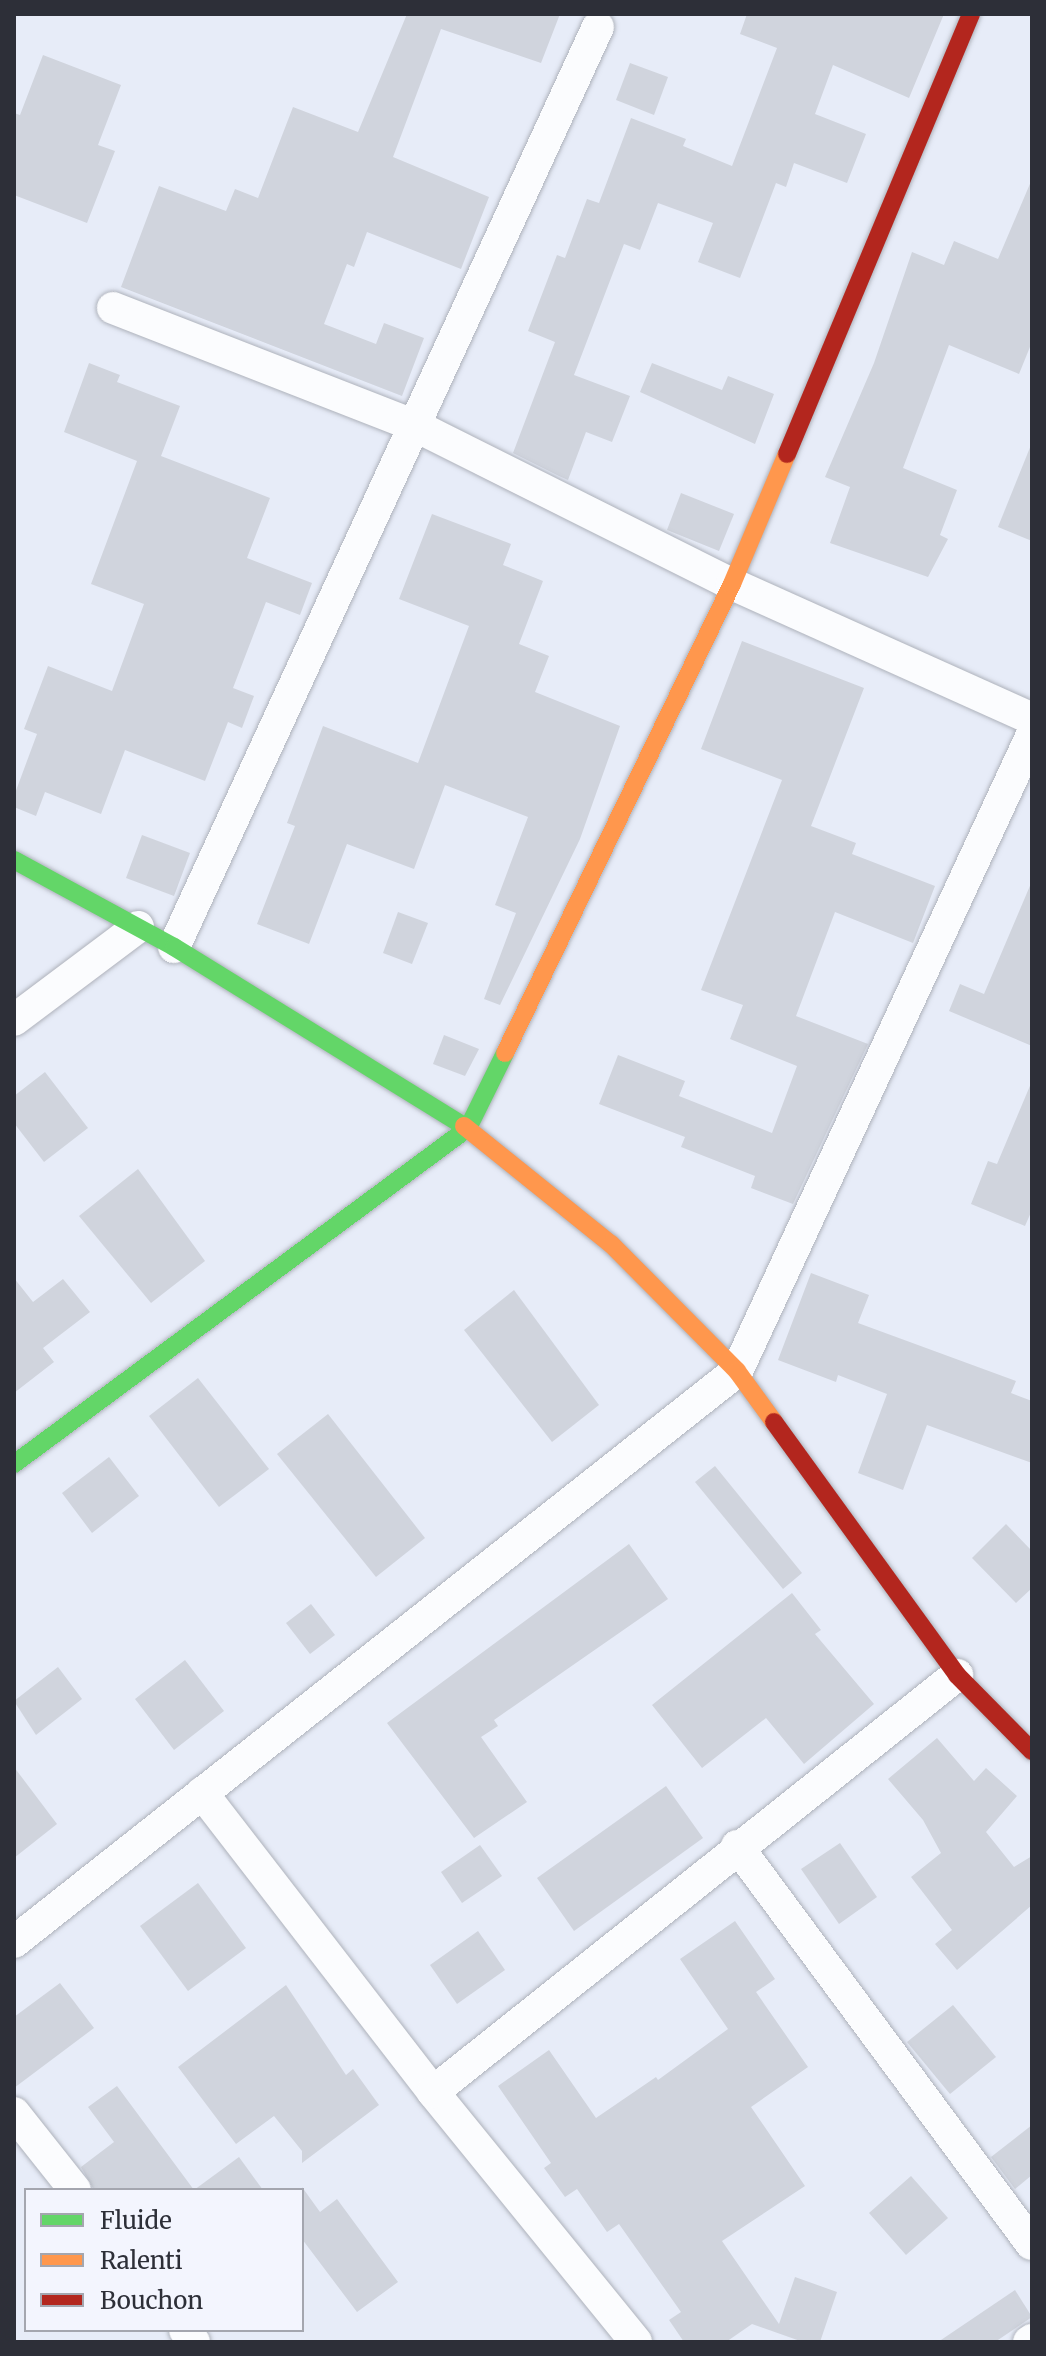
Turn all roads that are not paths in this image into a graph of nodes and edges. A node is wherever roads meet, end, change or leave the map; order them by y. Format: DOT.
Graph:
graph roads {
  1 [pos="971,14"];
  2 [pos="598,27"];
  3 [pos="113,308"];
  4 [pos="416,426"];
  5 [pos="732,584"];
  6 [pos="1032,719"];
  7 [pos="1032,735"];
  8 [pos="14,860"];
  9 [pos="138,927"];
  10 [pos="174,947"];
  11 [pos="14,1020"];
  12 [pos="468,1128"];
  13 [pos="737,1371"];
  14 [pos="14,1464"];
  15 [pos="957,1675"];
  16 [pos="1032,1751"];
  17 [pos="202,1793"];
  18 [pos="737,1846"];
  19 [pos="14,1942"];
  20 [pos="433,2092"];
  21 [pos="14,2113"];
  22 [pos="73,2188"];
  23 [pos="1032,2244"];
  24 [pos="636,2342"];
  1 -- 5 [label="street"];
  2 -- 4 [label="street"];
  3 -- 4 [label="street"];
  4 -- 5 [label="street"];
  4 -- 10 [label="street"];
  5 -- 6 [label="street"];
  5 -- 12 [label="street"];
  7 -- 13 [label="street"];
  8 -- 9 [label="street"];
  9 -- 10 [label="street"];
  9 -- 11 [label="street"];
  10 -- 12 [label="street"];
  12 -- 13 [label="street"];
  12 -- 14 [label="street"];
  13 -- 15 [label="street"];
  13 -- 17 [label="street"];
  15 -- 16 [label="street"];
  15 -- 18 [label="street"];
  17 -- 19 [label="street"];
  17 -- 20 [label="street"];
  18 -- 20 [label="street"];
  18 -- 23 [label="street"];
  20 -- 24 [label="street"];
  21 -- 22 [label="street"];
}
